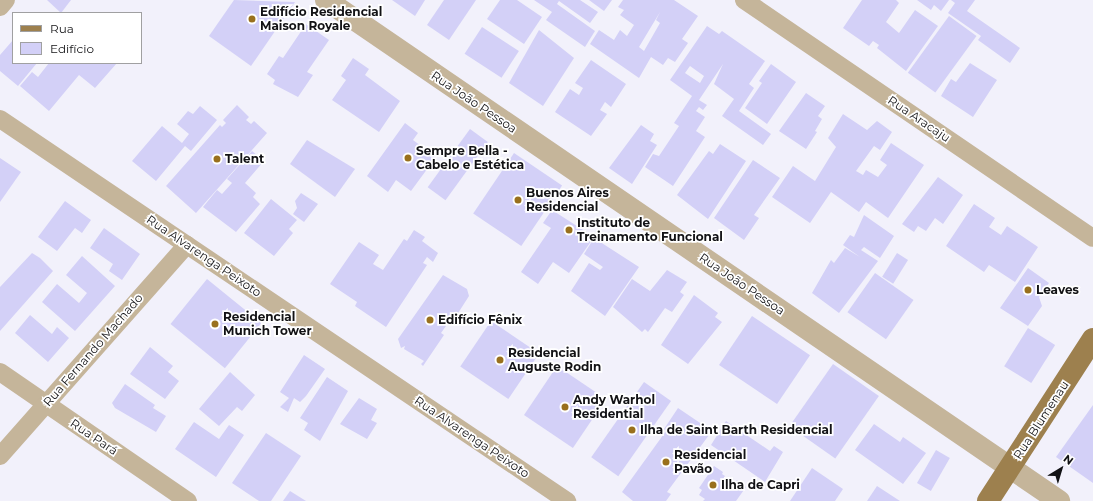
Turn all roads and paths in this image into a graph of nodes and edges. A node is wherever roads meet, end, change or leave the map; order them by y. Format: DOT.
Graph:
graph roads {
  1 [pos="6,0"];
  2 [pos="326,0"];
  3 [pos="744,0"];
  4 [pos="0,7"];
  5 [pos="0,118"];
  6 [pos="1093,238"];
  7 [pos="187,244"];
  8 [pos="1093,339"];
  9 [pos="0,372"];
  10 [pos="46,404"];
  11 [pos="0,456"];
  12 [pos="1010,467"];
  13 [pos="188,501"];
  14 [pos="567,501"];
  15 [pos="988,501"];
  16 [pos="1059,501"];
  1 -- 4 [label="street"];
  2 -- 12 [label="street, Rua João Pessoa"];
  3 -- 6 [label="street, Rua Aracaju"];
  5 -- 7 [label="street, Rua Alvarenga Peixoto"];
  7 -- 10 [label="street, Rua Fernando Machado"];
  7 -- 14 [label="street, Rua Alvarenga Peixoto"];
  8 -- 12 [label="main road, Rua Blumenau"];
  9 -- 10 [label="street, Rua Pará"];
  10 -- 11 [label="street, Rua Fernando Machado"];
  10 -- 13 [label="street, Rua Pará"];
  12 -- 15 [label="main road, Rua Blumenau"];
  12 -- 16 [label="street, Rua João Pessoa"];
}
